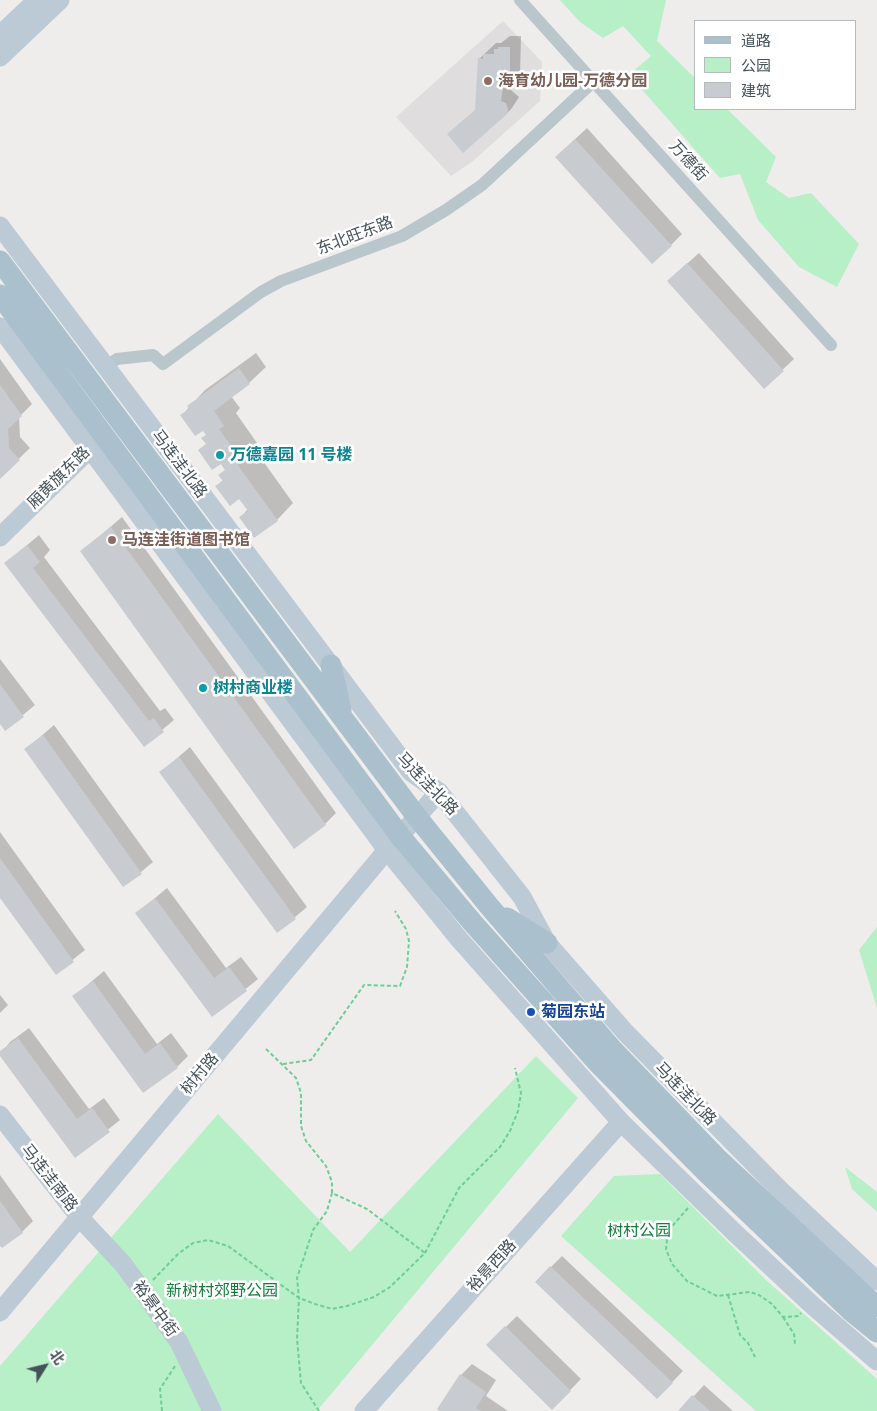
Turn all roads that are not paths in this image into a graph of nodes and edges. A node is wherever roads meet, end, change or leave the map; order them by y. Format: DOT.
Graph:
graph roads {
  1 [pos="37,0"];
  2 [pos="60,0"];
  3 [pos="520,0"];
  4 [pos="0,35"];
  5 [pos="0,57"];
  6 [pos="594,81"];
  7 [pos="0,226"];
  8 [pos="0,262"];
  9 [pos="0,295"];
  10 [pos="0,327"];
  11 [pos="831,345"];
  12 [pos="100,359"];
  13 [pos="119,420"];
  14 [pos="97,442"];
  15 [pos="0,537"];
  16 [pos="331,665"];
  17 [pos="343,718"];
  18 [pos="439,792"];
  19 [pos="417,817"];
  20 [pos="394,843"];
  21 [pos="489,906"];
  22 [pos="547,943"];
  23 [pos="0,1115"];
  24 [pos="621,1122"];
  25 [pos="80,1218"];
  26 [pos="877,1281"];
  27 [pos="877,1307"];
  28 [pos="0,1312"];
  29 [pos="877,1332"];
  30 [pos="877,1361"];
  31 [pos="212,1411"];
  32 [pos="364,1411"];
  1 -- 4 [label="street"];
  2 -- 5 [label="street"];
  3 -- 6 [label="street, 万德街"];
  6 -- 11 [label="street, 万德街"];
  6 -- 12 [label="street, 东北旺东路"];
  7 -- 12 [label="street, 马连洼北路"];
  8 -- 13 [label="main road, 马连洼北路"];
  9 -- 14 [label="main road"];
  10 -- 14 [label="street"];
  12 -- 13 [label="street"];
  12 -- 16 [label="street, 马连洼北路"];
  13 -- 14 [label="street, 厢黄旗东路"];
  13 -- 17 [label="main road, 马连洼北路"];
  14 -- 15 [label="street, 厢黄旗东路"];
  14 -- 20 [label="main road"];
  16 -- 17 [label="main road"];
  16 -- 18 [label="street, 马连洼北路"];
  17 -- 19 [label="main road, 马连洼北路"];
  18 -- 19 [label="street, 树村路"];
  18 -- 22 [label="street, 马连洼北路"];
  19 -- 20 [label="street, 树村路"];
  19 -- 21 [label="main road, 马连洼北路"];
  20 -- 24 [label="street"];
  20 -- 25 [label="street, 树村路"];
  20 -- 29 [label="main road"];
  21 -- 22 [label="main road"];
  21 -- 27 [label="main road, 马连洼北路"];
  22 -- 26 [label="street, 马连洼北路"];
  23 -- 25 [label="street, 马连洼南路"];
  24 -- 30 [label="street"];
  24 -- 32 [label="street, 裕景西路"];
  25 -- 28 [label="street, 树村路"];
  25 -- 31 [label="street, 裕景中街"];
}
